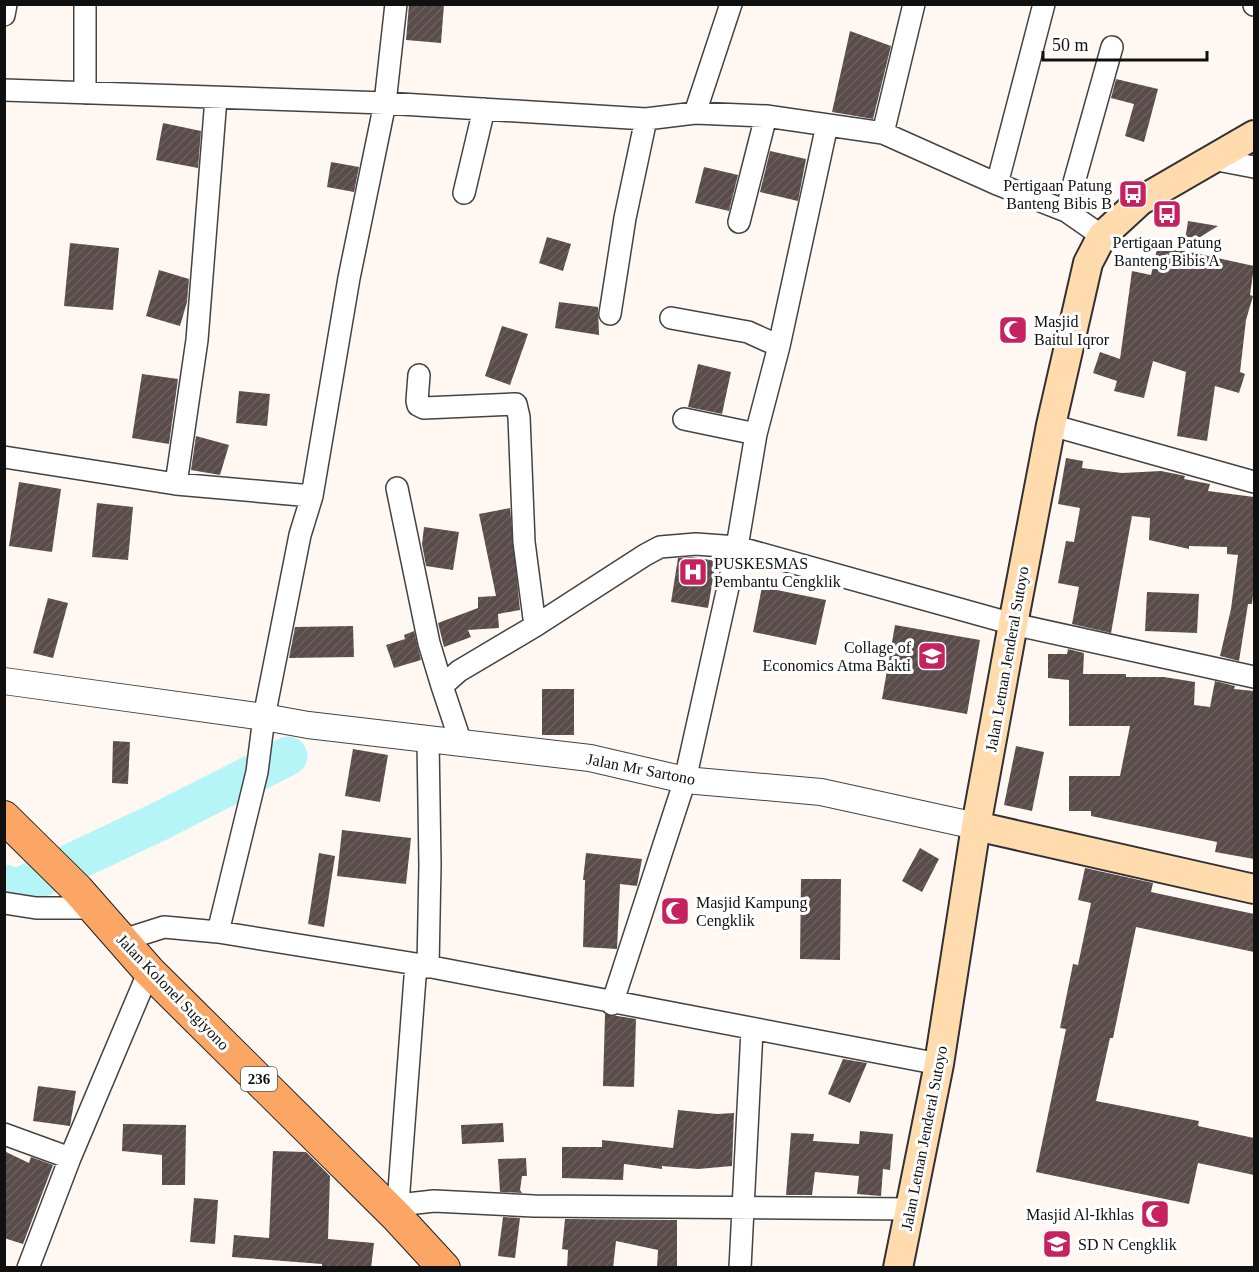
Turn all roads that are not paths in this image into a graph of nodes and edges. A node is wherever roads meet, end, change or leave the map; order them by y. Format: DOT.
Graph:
graph roads {
  1 [pos="6,4"];
  2 [pos="85,4"];
  3 [pos="396,4"];
  4 [pos="731,4"];
  5 [pos="914,4"];
  6 [pos="1044,4"];
  7 [pos="4,15"];
  8 [pos="1112,47"];
  9 [pos="4,90"];
  10 [pos="85,93"];
  11 [pos="216,98"];
  12 [pos="401,105"];
  13 [pos="484,109"];
  14 [pos="695,113"];
  15 [pos="766,116"];
  16 [pos="646,118"];
  17 [pos="827,125"];
  18 [pos="883,133"];
  19 [pos="1254,135"];
  20 [pos="1212,159"];
  21 [pos="1254,167"];
  22 [pos="997,184"];
  23 [pos="464,193"];
  24 [pos="1066,211"];
  25 [pos="739,222"];
  26 [pos="1102,237"];
  27 [pos="610,314"];
  28 [pos="671,318"];
  29 [pos="779,346"];
  30 [pos="419,375"];
  31 [pos="684,419"];
  32 [pos="1051,425"];
  33 [pos="756,434"];
  34 [pos="4,458"];
  35 [pos="1254,482"];
  36 [pos="177,484"];
  37 [pos="397,488"];
  38 [pos="312,496"];
  39 [pos="737,546"];
  40 [pos="1013,624"];
  41 [pos="535,626"];
  42 [pos="1254,677"];
  43 [pos="4,681"];
  44 [pos="442,686"];
  45 [pos="263,728"];
  46 [pos="428,740"];
  47 [pos="460,743"];
  48 [pos="685,780"];
  49 [pos="976,826"];
  50 [pos="14,827"];
  51 [pos="1254,889"];
  52 [pos="85,899"];
  53 [pos="4,903"];
  54 [pos="218,932"];
  55 [pos="141,934"];
  56 [pos="422,966"];
  57 [pos="149,971"];
  58 [pos="612,1004"];
  59 [pos="752,1030"];
  60 [pos="939,1064"];
  61 [pos="4,1134"];
  62 [pos="70,1158"];
  63 [pos="743,1207"];
  64 [pos="910,1209"];
  65 [pos="398,1211"];
  66 [pos="28,1268"];
  67 [pos="444,1268"];
  68 [pos="740,1268"];
  69 [pos="898,1268"];
  1 -- 7 [label="street"];
  2 -- 10 [label="street"];
  3 -- 12 [label="street"];
  4 -- 14 [label="street"];
  5 -- 18 [label="street"];
  6 -- 22 [label="street"];
  8 -- 24 [label="street"];
  9 -- 10 [label="street"];
  10 -- 11 [label="street"];
  11 -- 12 [label="street"];
  11 -- 36 [label="street"];
  12 -- 13 [label="street"];
  12 -- 38 [label="street"];
  13 -- 16 [label="street"];
  13 -- 23 [label="street"];
  14 -- 15 [label="street"];
  14 -- 16 [label="street"];
  15 -- 17 [label="street"];
  15 -- 25 [label="street"];
  16 -- 27 [label="street"];
  17 -- 18 [label="street"];
  17 -- 29 [label="street"];
  18 -- 22 [label="street"];
  19 -- 20 [label="main road, Jalan Letnan Jenderal Sutoyo"];
  20 -- 21 [label="street"];
  20 -- 26 [label="main road, Jalan Letnan Jenderal Sutoyo"];
  22 -- 24 [label="street"];
  24 -- 26 [label="street"];
  26 -- 32 [label="main road, Jalan Letnan Jenderal Sutoyo"];
  28 -- 29 [label="street"];
  29 -- 33 [label="street"];
  30 -- 41 [label="street"];
  31 -- 33 [label="street"];
  32 -- 35 [label="street"];
  32 -- 40 [label="main road, Jalan Letnan Jenderal Sutoyo"];
  33 -- 39 [label="street"];
  34 -- 36 [label="street"];
  36 -- 38 [label="street"];
  37 -- 44 [label="street"];
  38 -- 45 [label="street"];
  39 -- 40 [label="street"];
  39 -- 41 [label="street"];
  39 -- 48 [label="street"];
  40 -- 42 [label="street"];
  40 -- 49 [label="main road, Jalan Letnan Jenderal Sutoyo"];
  41 -- 44 [label="street"];
  43 -- 45 [label="street, Jalan Mr Sartono"];
  44 -- 47 [label="street"];
  45 -- 46 [label="street, Jalan Mr Sartono"];
  45 -- 54 [label="street"];
  46 -- 47 [label="street, Jalan Mr Sartono"];
  46 -- 56 [label="street"];
  47 -- 48 [label="street, Jalan Mr Sartono"];
  48 -- 49 [label="street, Jalan Mr Sartono"];
  48 -- 58 [label="street"];
  49 -- 51 [label="main road"];
  49 -- 60 [label="main road, Jalan Letnan Jenderal Sutoyo"];
  50 -- 52 [label="main road, Jalan Kolonel Sugiyono / 236"];
  52 -- 53 [label="street"];
  52 -- 55 [label="main road, Jalan Kolonel Sugiyono / 236"];
  54 -- 55 [label="street"];
  54 -- 56 [label="street"];
  55 -- 57 [label="main road, Jalan Kolonel Sugiyono / 236"];
  56 -- 58 [label="street"];
  56 -- 65 [label="street"];
  57 -- 62 [label="street"];
  57 -- 65 [label="main road, Jalan Kolonel Sugiyono / 236"];
  58 -- 59 [label="street"];
  59 -- 60 [label="street"];
  59 -- 63 [label="street"];
  60 -- 64 [label="main road, Jalan Letnan Jenderal Sutoyo"];
  61 -- 62 [label="street"];
  62 -- 66 [label="street"];
  63 -- 64 [label="street"];
  63 -- 65 [label="street"];
  63 -- 68 [label="street"];
  64 -- 69 [label="main road, Jalan Letnan Jenderal Sutoyo"];
  65 -- 67 [label="main road, Jalan Kolonel Sugiyono / 236"];
}
